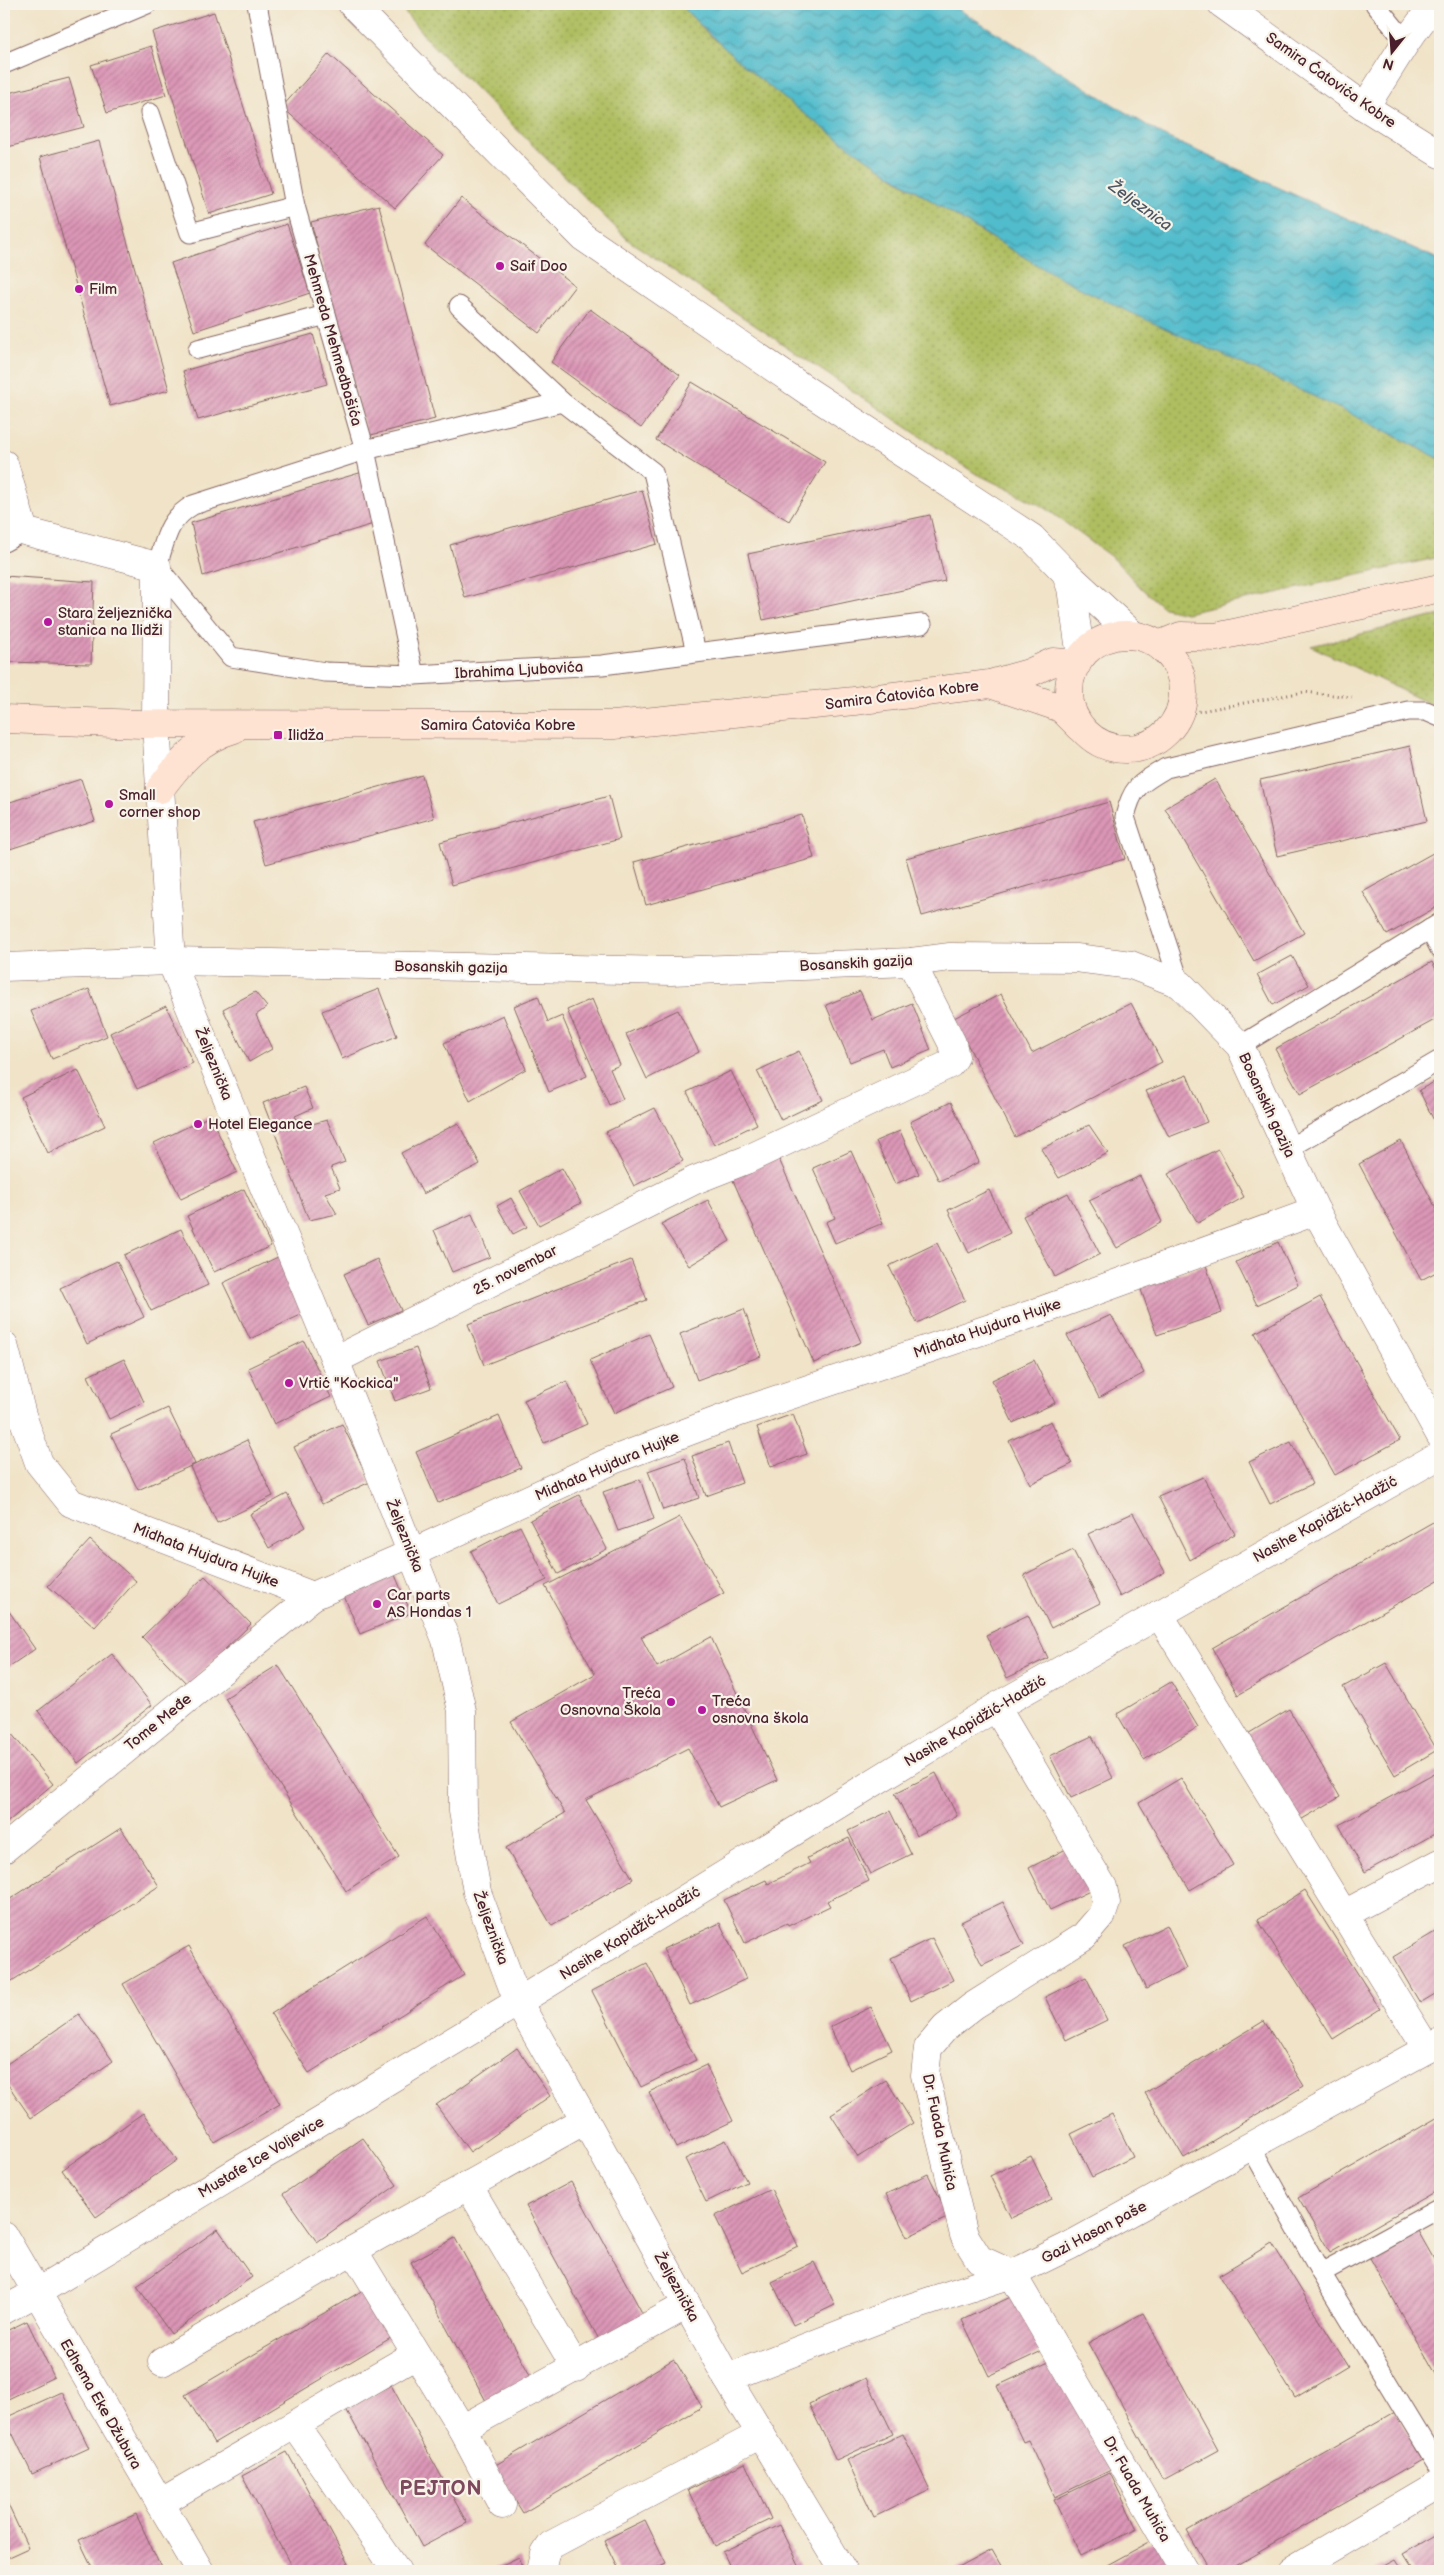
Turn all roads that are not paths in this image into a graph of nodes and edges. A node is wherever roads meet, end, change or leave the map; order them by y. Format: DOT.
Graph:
graph roads {
  1 [pos="147,4"];
  2 [pos="257,4"];
  3 [pos="352,4"];
  4 [pos="1222,4"];
  5 [pos="1374,4"];
  6 [pos="1434,4"];
  7 [pos="1406,42"];
  8 [pos="4,64"];
  9 [pos="1365,107"];
  10 [pos="150,113"];
  11 [pos="1440,154"];
  12 [pos="295,206"];
  13 [pos="459,306"];
  14 [pos="326,315"];
  15 [pos="198,349"];
  16 [pos="562,402"];
  17 [pos="365,450"];
  18 [pos="4,464"];
  19 [pos="14,536"];
  20 [pos="157,566"];
  21 [pos="1066,574"];
  22 [pos="1440,588"];
  23 [pos="922,624"];
  24 [pos="1133,635"];
  25 [pos="1222,635"];
  26 [pos="1159,645"];
  27 [pos="696,652"];
  28 [pos="1079,660"];
  29 [pos="414,675"];
  30 [pos="990,684"];
  31 [pos="1180,711"];
  32 [pos="1440,717"];
  33 [pos="4,719"];
  34 [pos="156,724"];
  35 [pos="252,725"];
  36 [pos="1083,730"];
  37 [pos="160,789"];
  38 [pos="1435,926"];
  39 [pos="1440,949"];
  40 [pos="172,961"];
  41 [pos="911,962"];
  42 [pos="4,967"];
  43 [pos="1180,984"];
  44 [pos="1240,1046"];
  45 [pos="1440,1060"];
  46 [pos="1288,1149"];
  47 [pos="1316,1211"];
  48 [pos="4,1345"];
  49 [pos="335,1360"];
  50 [pos="1440,1435"];
  51 [pos="1440,1455"];
  52 [pos="412,1553"];
  53 [pos="313,1596"];
  54 [pos="1159,1614"];
  55 [pos="996,1707"];
  56 [pos="4,1849"];
  57 [pos="1440,1863"];
  58 [pos="1344,1914"];
  59 [pos="518,2002"];
  60 [pos="1434,2046"];
  61 [pos="585,2120"];
  62 [pos="1250,2147"];
  63 [pos="468,2185"];
  64 [pos="1440,2208"];
  65 [pos="4,2236"];
  66 [pos="353,2250"];
  67 [pos="1321,2273"];
  68 [pos="1012,2274"];
  69 [pos="36,2293"];
  70 [pos="687,2305"];
  71 [pos="4,2310"];
  72 [pos="416,2354"];
  73 [pos="162,2362"];
  74 [pos="576,2368"];
  75 [pos="727,2378"];
  76 [pos="295,2425"];
  77 [pos="462,2429"];
  78 [pos="761,2434"];
  79 [pos="1440,2469"];
  80 [pos="1440,2483"];
  81 [pos="160,2503"];
  82 [pos="502,2505"];
  83 [pos="200,2571"];
  84 [pos="397,2571"];
  85 [pos="541,2571"];
  86 [pos="843,2571"];
  87 [pos="1185,2571"];
  88 [pos="1291,2571"];
  1 -- 8 [label="lane"];
  2 -- 12 [label="lane, Mehmeda Mehmedbašića"];
  3 -- 21 [label="street"];
  4 -- 9 [label="street, Samira Ćatovića Kobre"];
  5 -- 7 [label="lane"];
  6 -- 7 [label="street"];
  7 -- 9 [label="street"];
  9 -- 11 [label="street, Samira Ćatovića Kobre"];
  10 -- 12 [label="lane"];
  12 -- 14 [label="lane, Mehmeda Mehmedbašića"];
  13 -- 16 [label="lane"];
  14 -- 15 [label="lane"];
  14 -- 17 [label="lane, Mehmeda Mehmedbašića"];
  16 -- 17 [label="lane"];
  16 -- 27 [label="lane"];
  17 -- 20 [label="lane"];
  17 -- 29 [label="lane, Mehmeda Mehmedbašića"];
  18 -- 19 [label="street"];
  19 -- 20 [label="street"];
  20 -- 29 [label="lane, Ibrahima Ljubovića"];
  20 -- 34 [label="street, Željeznička"];
  21 -- 24 [label="street"];
  21 -- 28 [label="street"];
  22 -- 25 [label="main road"];
  23 -- 27 [label="lane, Ibrahima Ljubovića"];
  24 -- 26 [label="main road"];
  24 -- 28 [label="main road"];
  25 -- 26 [label="main road"];
  25 -- 31 [label="main road"];
  26 -- 31 [label="main road"];
  27 -- 29 [label="lane, Ibrahima Ljubovića"];
  28 -- 30 [label="main road, Samira Ćatovića Kobre"];
  28 -- 36 [label="main road"];
  30 -- 35 [label="main road, Samira Ćatovića Kobre"];
  30 -- 36 [label="main road"];
  31 -- 36 [label="main road"];
  32 -- 43 [label="lane"];
  33 -- 34 [label="main road, Samira Ćatovića Kobre"];
  34 -- 35 [label="main road, Samira Ćatovića Kobre"];
  34 -- 37 [label="street, Željeznička"];
  35 -- 37 [label="main road"];
  37 -- 40 [label="street, Željeznička"];
  38 -- 39 [label="lane"];
  38 -- 44 [label="lane"];
  40 -- 41 [label="street, Bosanskih gazija"];
  40 -- 42 [label="street, Bosanskih gazija"];
  40 -- 49 [label="street, Željeznička"];
  41 -- 43 [label="street, Bosanskih gazija"];
  41 -- 49 [label="street, 25. novembar"];
  43 -- 44 [label="street, Bosanskih gazija"];
  44 -- 46 [label="street, Bosanskih gazija"];
  45 -- 46 [label="lane"];
  46 -- 47 [label="street, Bosanskih gazija"];
  47 -- 50 [label="street, Bosanskih gazija"];
  47 -- 52 [label="street, Midhata Hujdura Hujke"];
  48 -- 53 [label="street, Midhata Hujdura Hujke"];
  49 -- 52 [label="street, Željeznička"];
  51 -- 54 [label="street, Nasihe Kapidžić-Hadžić"];
  52 -- 53 [label="street, Midhata Hujdura Hujke"];
  52 -- 59 [label="street, Željeznička"];
  53 -- 56 [label="street, Tome Međe"];
  54 -- 55 [label="street, Nasihe Kapidžić-Hadžić"];
  54 -- 58 [label="street"];
  55 -- 59 [label="street, Nasihe Kapidžić-Hadžić"];
  55 -- 68 [label="street, Dr. Fuada Muhića"];
  57 -- 58 [label="street"];
  58 -- 60 [label="street"];
  59 -- 61 [label="street, Željeznička"];
  59 -- 69 [label="street, Mustafe Ice Voljevice"];
  60 -- 62 [label="street, Gazi Hasan paše"];
  61 -- 63 [label="street"];
  61 -- 70 [label="street, Željeznička"];
  62 -- 67 [label="lane"];
  62 -- 68 [label="street, Gazi Hasan paše"];
  63 -- 66 [label="street"];
  63 -- 74 [label="street"];
  64 -- 67 [label="lane"];
  65 -- 69 [label="street, Edhema Eke Džubura"];
  66 -- 72 [label="street"];
  66 -- 73 [label="street"];
  67 -- 79 [label="lane"];
  68 -- 75 [label="street, Gazi Hasan paše"];
  68 -- 87 [label="street, Dr. Fuada Muhića"];
  69 -- 71 [label="street, Mustafe Ice Voljevice"];
  69 -- 81 [label="street, Edhema Eke Džubura"];
  70 -- 74 [label="street"];
  70 -- 75 [label="street, Željeznička"];
  72 -- 76 [label="street"];
  72 -- 77 [label="street"];
  74 -- 77 [label="street"];
  75 -- 78 [label="street, Željeznička"];
  76 -- 81 [label="street"];
  76 -- 84 [label="street"];
  77 -- 82 [label="street"];
  78 -- 85 [label="street"];
  78 -- 86 [label="street, Željeznička"];
  80 -- 88 [label="street"];
  81 -- 83 [label="street, Edhema Eke Džubura"];
}
